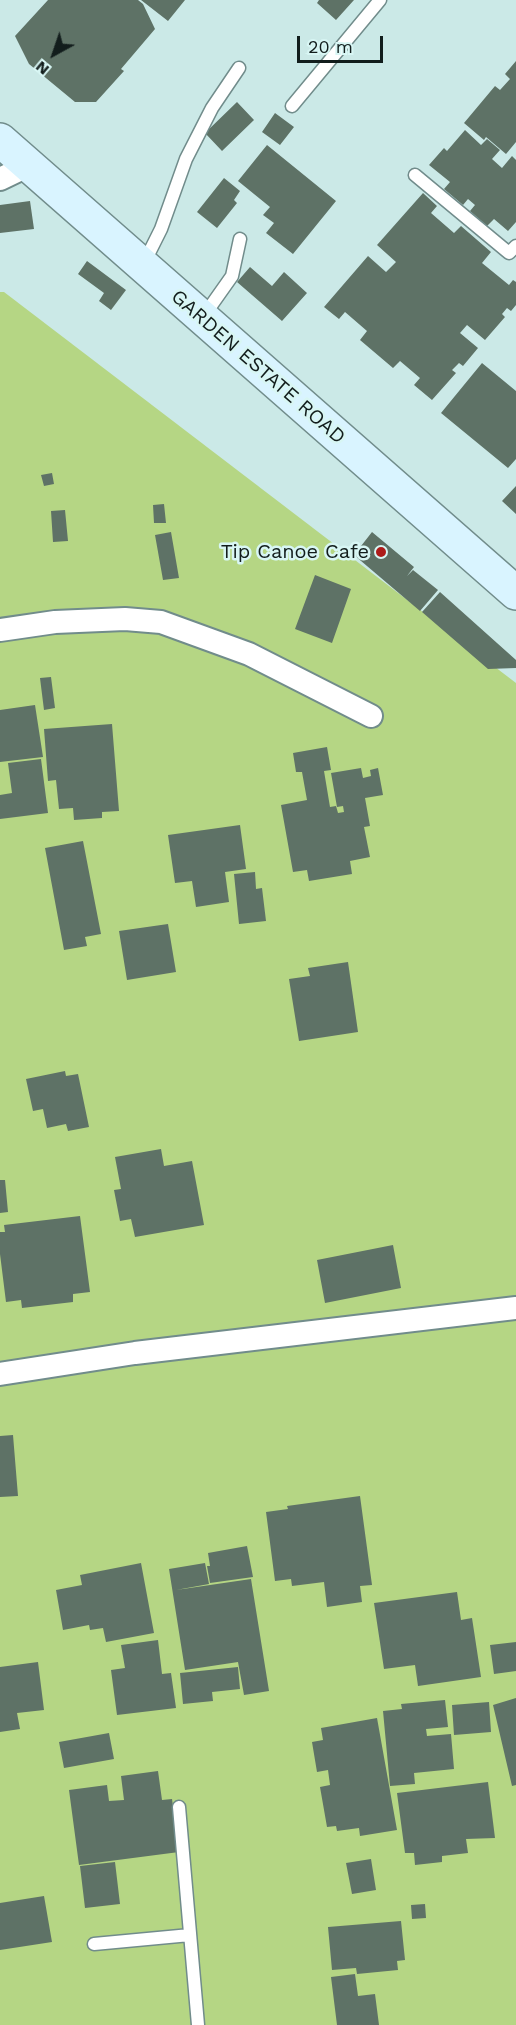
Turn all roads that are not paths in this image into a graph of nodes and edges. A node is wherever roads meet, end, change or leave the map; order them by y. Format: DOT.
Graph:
graph roads {
  1 [pos="380,0"];
  2 [pos="239,68"];
  3 [pos="292,106"];
  4 [pos="0,140"];
  5 [pos="29,165"];
  6 [pos="415,175"];
  7 [pos="0,179"];
  8 [pos="240,239"];
  9 [pos="516,246"];
  10 [pos="142,266"];
  11 [pos="202,318"];
  12 [pos="516,593"];
  13 [pos="0,630"];
  14 [pos="371,716"];
  15 [pos="516,1308"];
  16 [pos="0,1374"];
  17 [pos="179,1807"];
  18 [pos="190,1935"];
  19 [pos="94,1944"];
  20 [pos="198,2025"];
  1 -- 3 [label="lane"];
  2 -- 10 [label="lane"];
  4 -- 5 [label="street, GARDEN ESTATE ROAD"];
  5 -- 7 [label="street"];
  5 -- 10 [label="street, GARDEN ESTATE ROAD"];
  6 -- 9 [label="lane"];
  8 -- 11 [label="lane"];
  10 -- 11 [label="street, GARDEN ESTATE ROAD"];
  11 -- 12 [label="street, GARDEN ESTATE ROAD"];
  13 -- 14 [label="street"];
  15 -- 16 [label="street"];
  17 -- 18 [label="lane"];
  18 -- 19 [label="lane"];
  18 -- 20 [label="lane"];
}
